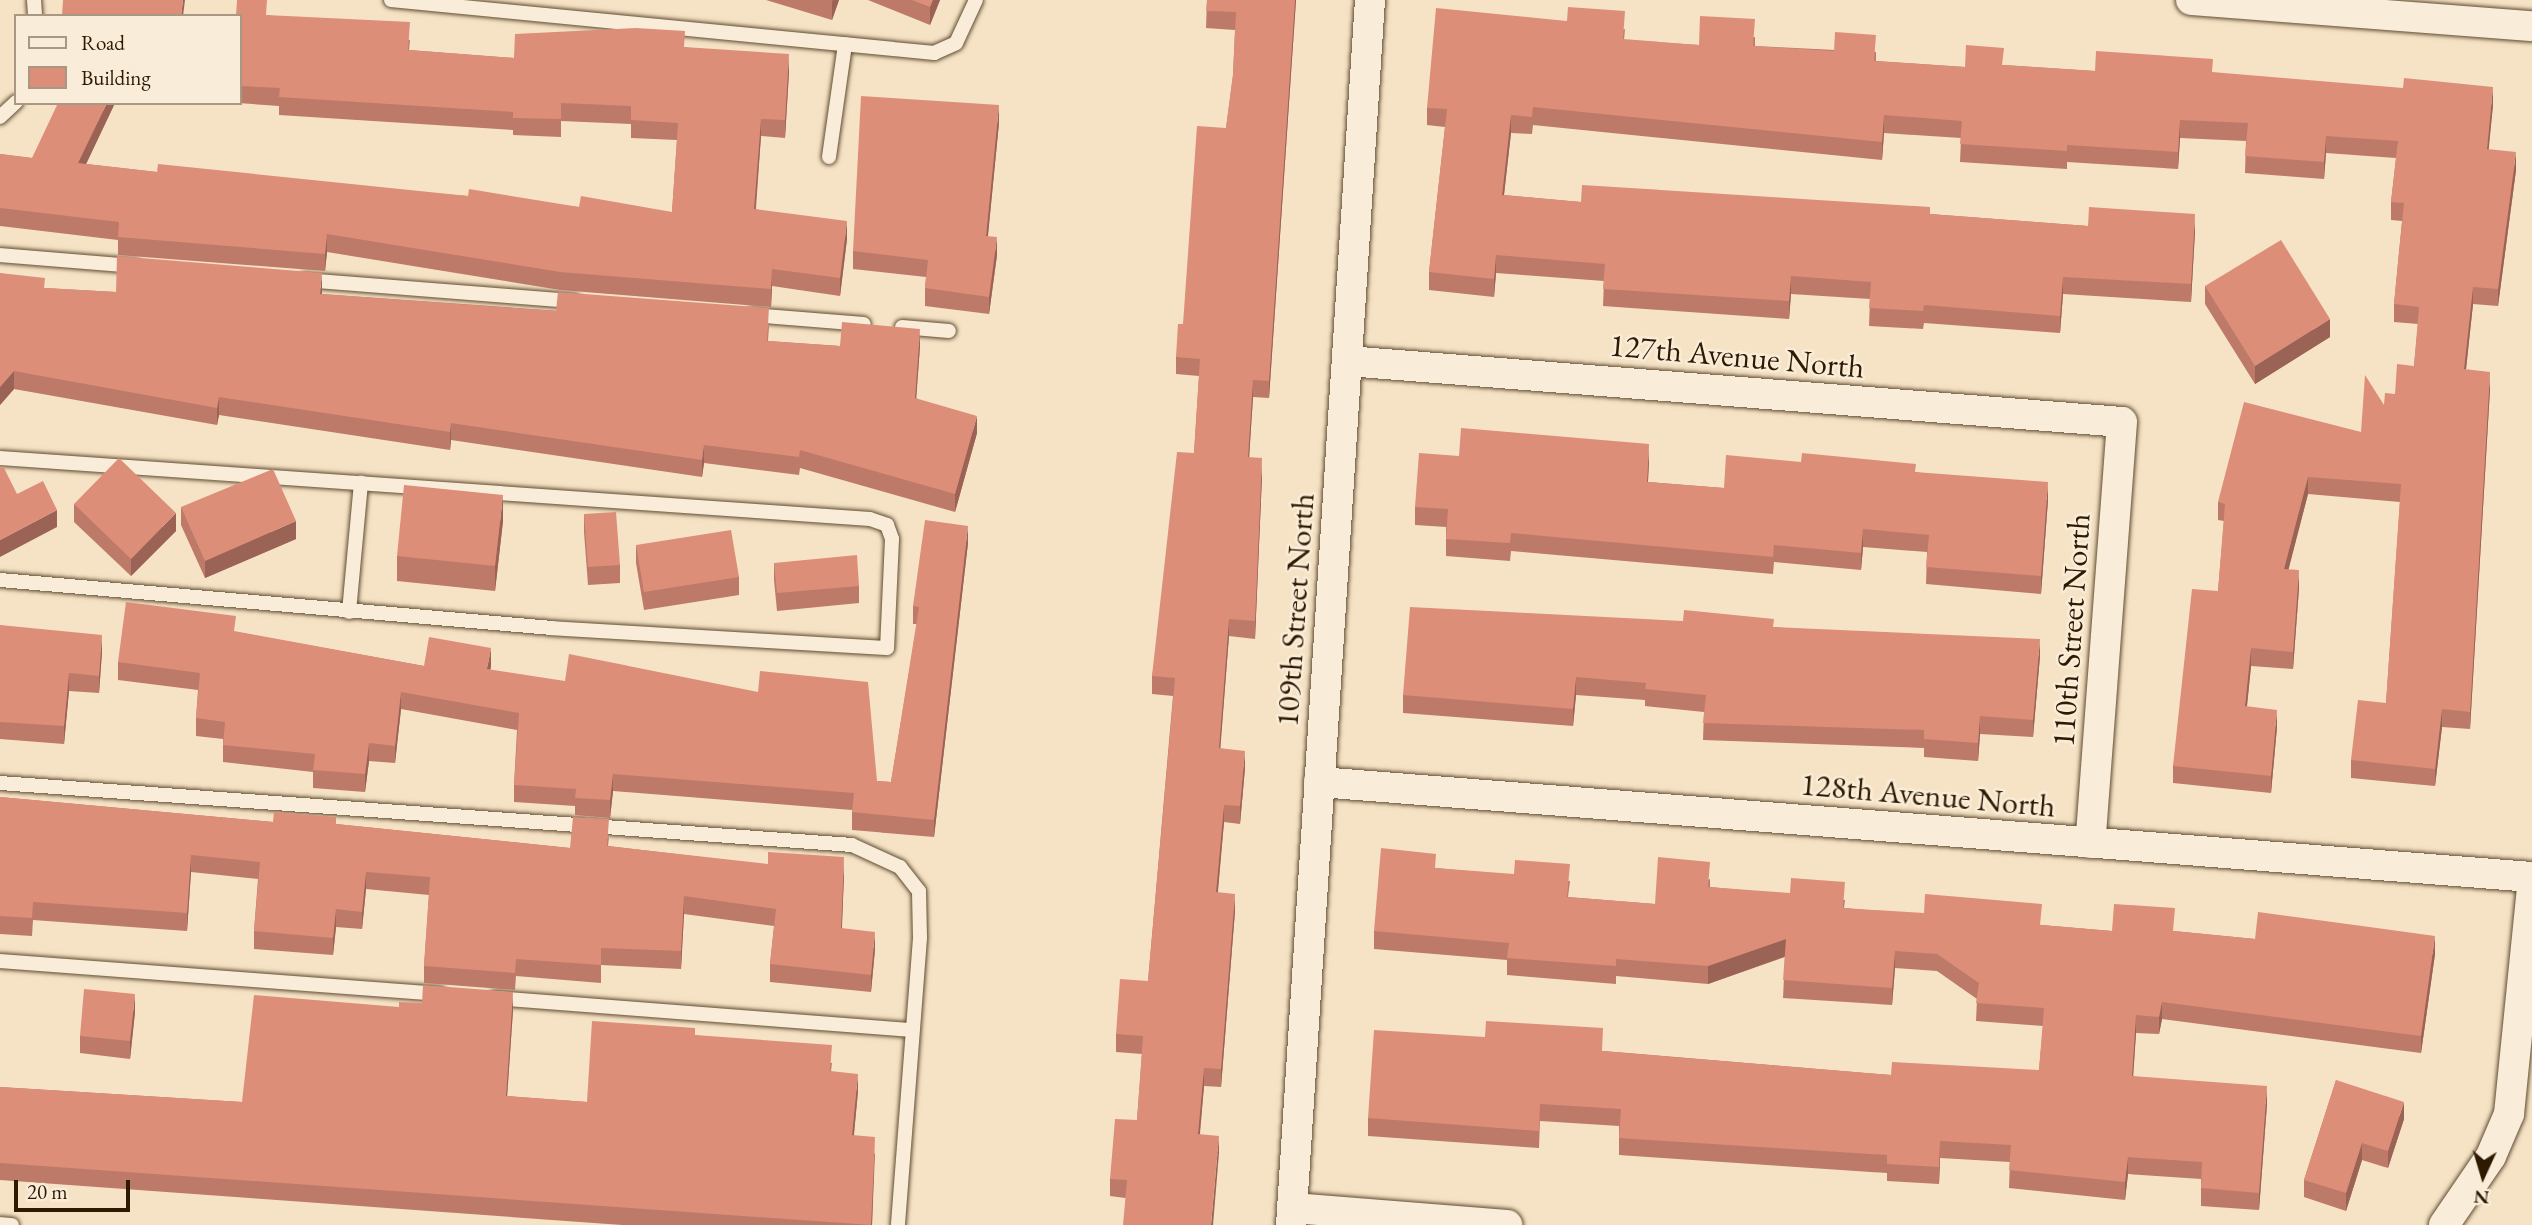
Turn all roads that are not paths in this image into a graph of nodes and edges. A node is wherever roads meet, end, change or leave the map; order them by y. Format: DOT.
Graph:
graph roads {
  1 [pos="391,0"];
  2 [pos="976,0"];
  3 [pos="1370,0"];
  4 [pos="2191,0"];
  5 [pos="2532,26"];
  6 [pos="845,44"];
  7 [pos="14,104"];
  8 [pos="0,117"];
  9 [pos="829,158"];
  10 [pos="0,255"];
  11 [pos="151,267"];
  12 [pos="289,278"];
  13 [pos="592,302"];
  14 [pos="729,313"];
  15 [pos="949,331"];
  16 [pos="1346,361"];
  17 [pos="2122,422"];
  18 [pos="0,458"];
  19 [pos="361,483"];
  20 [pos="0,580"];
  21 [pos="349,612"];
  22 [pos="1319,782"];
  23 [pos="0,783"];
  24 [pos="2090,843"];
  25 [pos="2532,877"];
  26 [pos="2532,887"];
  27 [pos="0,961"];
  28 [pos="456,995"];
  29 [pos="484,998"];
  30 [pos="912,1030"];
  31 [pos="1291,1217"];
  32 [pos="0,1224"];
  33 [pos="12,1225"];
  34 [pos="898,1225"];
  35 [pos="1507,1225"];
  36 [pos="2444,1225"];
  1 -- 6 [label="lane"];
  2 -- 6 [label="lane"];
  3 -- 16 [label="street, 109th Street North"];
  4 -- 5 [label="street"];
  6 -- 9 [label="lane"];
  7 -- 8 [label="lane"];
  10 -- 11 [label="lane"];
  12 -- 13 [label="lane"];
  14 -- 15 [label="lane"];
  16 -- 17 [label="street, 127th Avenue North"];
  16 -- 22 [label="street, 109th Street North"];
  17 -- 24 [label="street, 110th Street North"];
  18 -- 19 [label="lane"];
  19 -- 21 [label="lane"];
  19 -- 21 [label="lane"];
  20 -- 21 [label="lane"];
  22 -- 24 [label="street, 128th Avenue North"];
  22 -- 31 [label="street, 109th Street North"];
  23 -- 30 [label="lane"];
  24 -- 25 [label="street, 128th Avenue North"];
  26 -- 36 [label="street"];
  27 -- 28 [label="lane"];
  29 -- 30 [label="lane"];
  30 -- 34 [label="lane"];
  31 -- 35 [label="street"];
  32 -- 33 [label="lane"];
}
